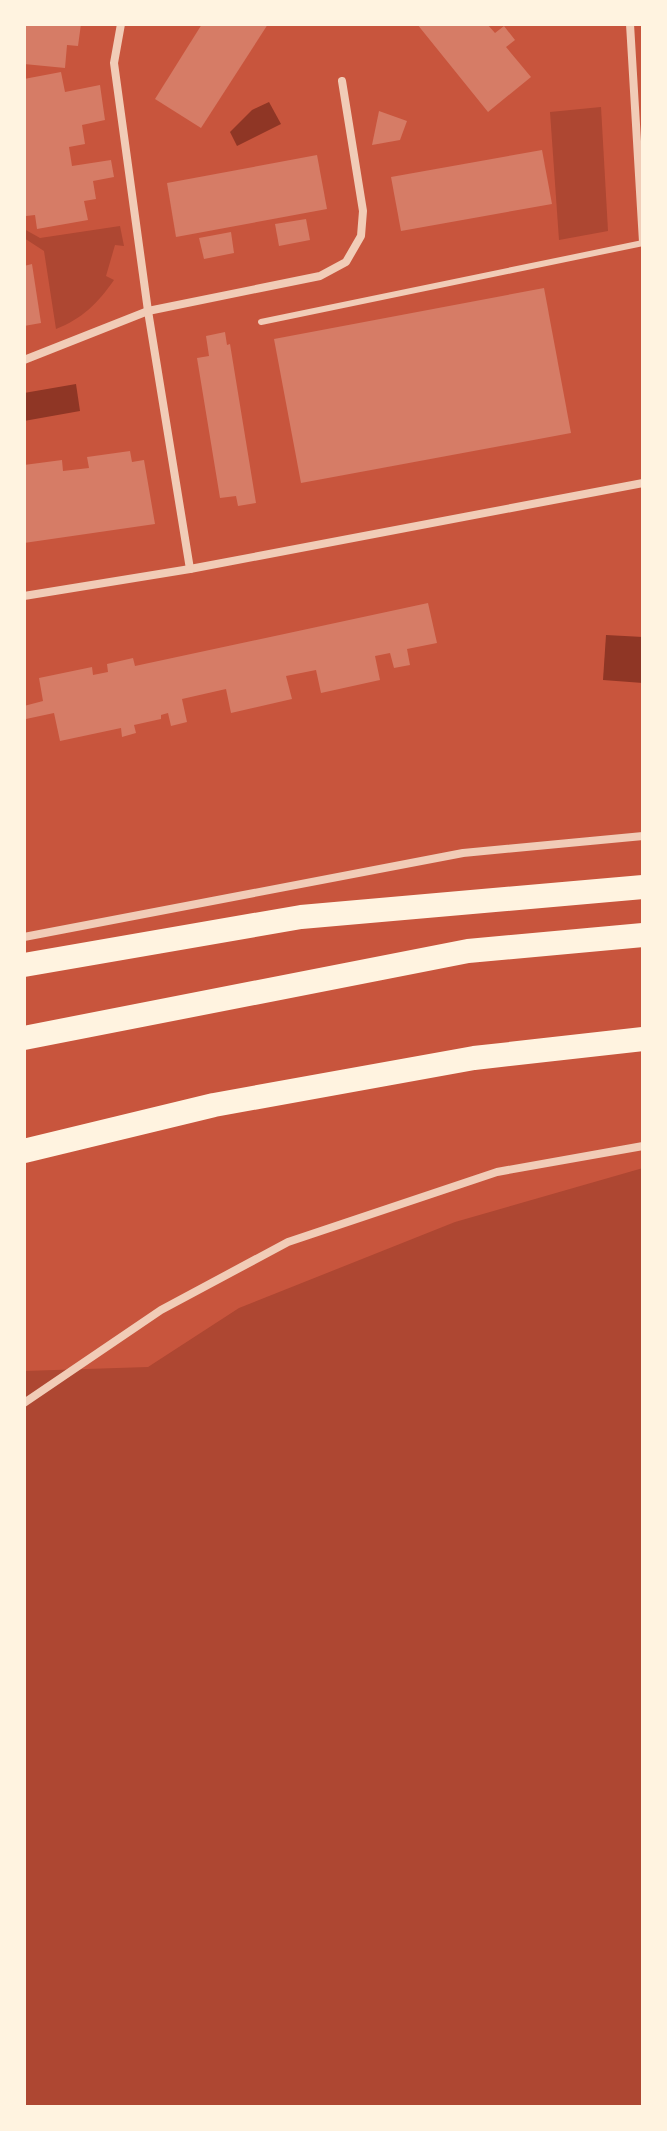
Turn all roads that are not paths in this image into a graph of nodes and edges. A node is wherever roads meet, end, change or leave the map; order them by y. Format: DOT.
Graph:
graph roads {
  1 [pos="121,24"];
  2 [pos="630,24"];
  3 [pos="342,81"];
  4 [pos="642,230"];
  5 [pos="643,242"];
  6 [pos="148,311"];
  7 [pos="261,322"];
  8 [pos="24,360"];
  9 [pos="643,483"];
  10 [pos="190,569"];
  11 [pos="24,596"];
  12 [pos="643,836"];
  13 [pos="643,887"];
  14 [pos="643,935"];
  15 [pos="24,937"];
  16 [pos="24,965"];
  17 [pos="24,1038"];
  18 [pos="643,1039"];
  19 [pos="643,1146"];
  20 [pos="24,1151"];
  21 [pos="24,1403"];
  1 -- 6 [label="street"];
  2 -- 4 [label="street"];
  3 -- 6 [label="street"];
  4 -- 5 [label="street"];
  5 -- 7 [label="lane"];
  6 -- 8 [label="street"];
  6 -- 10 [label="street"];
  9 -- 10 [label="street"];
  10 -- 11 [label="street"];
  12 -- 15 [label="street"];
  13 -- 16 [label="highway"];
  14 -- 17 [label="highway"];
  18 -- 20 [label="highway"];
  19 -- 21 [label="street"];
}
